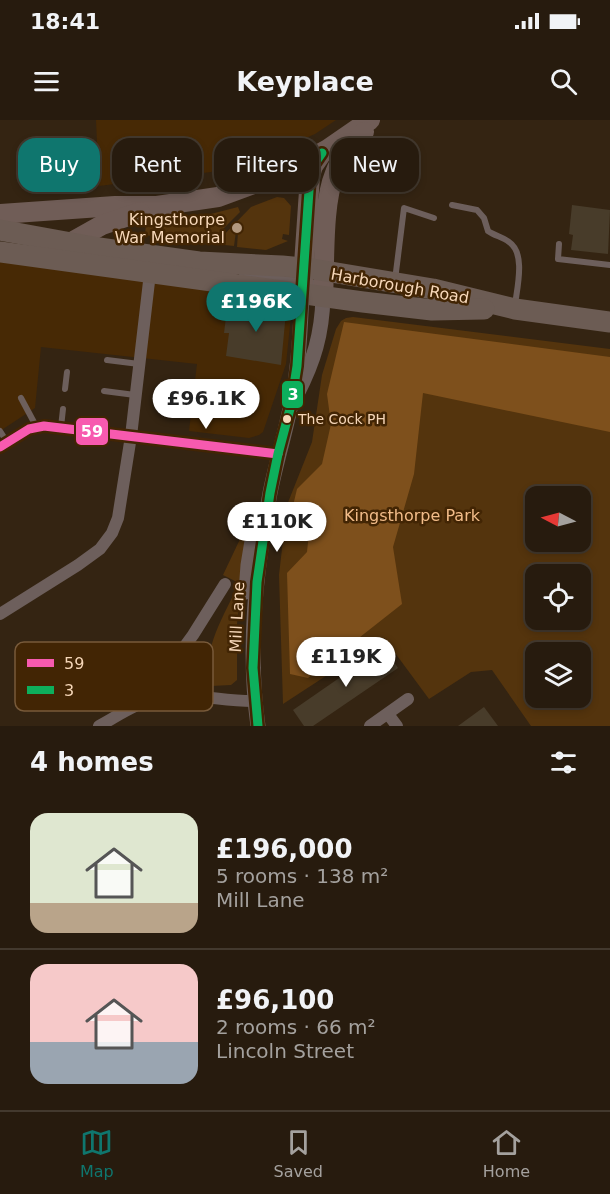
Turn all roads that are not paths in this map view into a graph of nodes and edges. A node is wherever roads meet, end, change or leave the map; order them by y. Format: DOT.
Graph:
graph roads {
  1 [pos="372,120"];
  2 [pos="322,153"];
  3 [pos="452,205"];
  4 [pos="157,206"];
  5 [pos="0,214"];
  6 [pos="434,218"];
  7 [pos="0,230"];
  8 [pos="71,243"];
  9 [pos="560,244"];
  10 [pos="0,252"];
  11 [pos="30,256"];
  12 [pos="610,265"];
  13 [pos="150,273"];
  14 [pos="311,283"];
  15 [pos="394,284"];
  16 [pos="278,291"];
  17 [pos="515,309"];
  18 [pos="610,322"];
  19 [pos="107,360"];
  20 [pos="139,364"];
  21 [pos="67,372"];
  22 [pos="65,389"];
  23 [pos="104,391"];
  24 [pos="135,395"];
  25 [pos="21,398"];
  26 [pos="291,405"];
  27 [pos="63,409"];
  28 [pos="36,426"];
  29 [pos="61,427"];
  30 [pos="0,431"];
  31 [pos="131,435"];
  32 [pos="4,445"];
  33 [pos="274,454"];
  34 [pos="225,584"];
  35 [pos="0,614"];
  36 [pos="188,642"];
  37 [pos="408,699"];
  38 [pos="213,700"];
  39 [pos="255,700"];
  40 [pos="127,711"];
  41 [pos="388,714"];
  42 [pos="99,726"];
  43 [pos="258,726"];
  44 [pos="370,726"];
  45 [pos="397,726"];
  1 -- 2 [label="main road"];
  1 -- 14 [label="main road"];
  2 -- 4 [label="main road"];
  2 -- 14 [label="main road"];
  3 -- 17 [label="lane"];
  4 -- 5 [label="main road"];
  4 -- 8 [label="main road"];
  6 -- 15 [label="lane"];
  7 -- 8 [label="highway, Harborough Road"];
  8 -- 11 [label="main road"];
  8 -- 14 [label="highway, Harborough Road"];
  9 -- 12 [label="lane"];
  10 -- 11 [label="highway, Harborough Road"];
  11 -- 13 [label="highway, Harborough Road"];
  13 -- 16 [label="highway, Harborough Road"];
  13 -- 20 [label="street"];
  14 -- 15 [label="highway, Harborough Road"];
  14 -- 16 [label="highway, Harborough Road"];
  14 -- 17 [label="highway, Harborough Road"];
  14 -- 26 [label="street, Mill Lane"];
  14 -- 26 [label="street, Mill Lane"];
  15 -- 17 [label="highway, Harborough Road"];
  16 -- 33 [label="street"];
  17 -- 18 [label="highway, Harborough Road"];
  19 -- 20 [label="lane"];
  20 -- 24 [label="street"];
  21 -- 22 [label="lane"];
  23 -- 24 [label="lane"];
  24 -- 31 [label="street"];
  25 -- 28 [label="lane"];
  26 -- 33 [label="street, Mill Lane"];
  27 -- 29 [label="lane"];
  28 -- 29 [label="street"];
  28 -- 32 [label="street"];
  29 -- 31 [label="street"];
  30 -- 32 [label="lane"];
  31 -- 33 [label="street"];
  31 -- 35 [label="street"];
  33 -- 39 [label="street, Mill Lane"];
  34 -- 36 [label="street"];
  37 -- 41 [label="street"];
  38 -- 39 [label="street"];
  39 -- 43 [label="street, Mill Lane"];
  40 -- 42 [label="street"];
  41 -- 44 [label="street"];
  41 -- 45 [label="street"];
}
